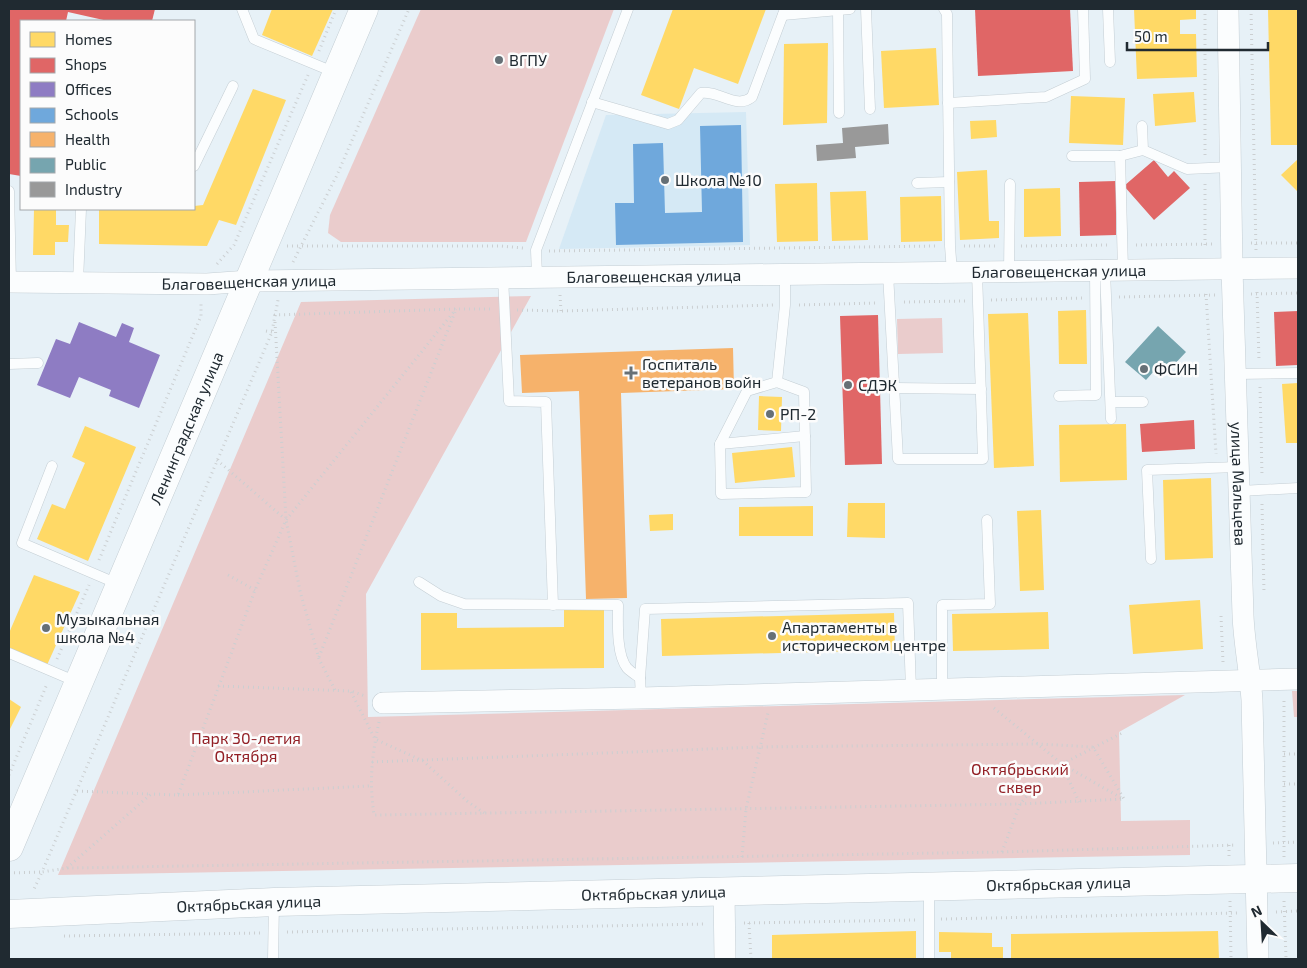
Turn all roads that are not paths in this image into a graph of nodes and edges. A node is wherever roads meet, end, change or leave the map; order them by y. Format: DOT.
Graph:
graph roads {
  1 [pos="242,9"];
  2 [pos="364,9"];
  3 [pos="628,9"];
  4 [pos="850,9"];
  5 [pos="866,9"];
  6 [pos="944,9"];
  7 [pos="1083,9"];
  8 [pos="1108,9"];
  9 [pos="1228,9"];
  10 [pos="838,10"];
  11 [pos="784,12"];
  12 [pos="1110,62"];
  13 [pos="325,69"];
  14 [pos="233,86"];
  15 [pos="592,102"];
  16 [pos="948,103"];
  17 [pos="870,109"];
  18 [pos="839,113"];
  19 [pos="1142,126"];
  20 [pos="1143,150"];
  21 [pos="1072,156"];
  22 [pos="1120,156"];
  23 [pos="195,164"];
  24 [pos="1231,167"];
  25 [pos="949,182"];
  26 [pos="918,183"];
  27 [pos="1010,184"];
  28 [pos="9,191"];
  29 [pos="81,210"];
  30 [pos="1298,268"];
  31 [pos="1232,269"];
  32 [pos="1107,271"];
  33 [pos="952,272"];
  34 [pos="977,272"];
  35 [pos="1008,272"];
  36 [pos="888,273"];
  37 [pos="785,274"];
  38 [pos="536,276"];
  39 [pos="503,277"];
  40 [pos="249,281"];
  41 [pos="10,282"];
  42 [pos="78,282"];
  43 [pos="38,363"];
  44 [pos="9,364"];
  45 [pos="1298,373"];
  46 [pos="1236,374"];
  47 [pos="777,382"];
  48 [pos="895,388"];
  49 [pos="981,389"];
  50 [pos="1059,396"];
  51 [pos="1111,402"];
  52 [pos="1143,402"];
  53 [pos="1111,419"];
  54 [pos="805,436"];
  55 [pos="720,444"];
  56 [pos="52,466"];
  57 [pos="1239,467"];
  58 [pos="1298,488"];
  59 [pos="1240,491"];
  60 [pos="987,520"];
  61 [pos="1150,559"];
  62 [pos="419,582"];
  63 [pos="119,585"];
  64 [pos="553,605"];
  65 [pos="9,653"];
  66 [pos="1250,680"];
  67 [pos="1291,680"];
  68 [pos="78,682"];
  69 [pos="641,688"];
  70 [pos="942,689"];
  71 [pos="911,690"];
  72 [pos="383,703"];
  73 [pos="9,846"];
  74 [pos="1291,878"];
  75 [pos="1257,880"];
  76 [pos="929,888"];
  77 [pos="724,893"];
  78 [pos="274,902"];
  79 [pos="9,914"];
  80 [pos="273,959"];
  81 [pos="725,959"];
  82 [pos="929,959"];
  83 [pos="1258,959"];
  1 -- 13 [label="lane"];
  2 -- 13 [label="main road, Ленинградская улица"];
  3 -- 15 [label="lane"];
  4 -- 10 [label="lane"];
  5 -- 17 [label="lane"];
  6 -- 16 [label="lane"];
  7 -- 16 [label="lane"];
  8 -- 12 [label="lane"];
  9 -- 24 [label="street, улица Мальцева"];
  10 -- 11 [label="lane"];
  10 -- 18 [label="lane"];
  11 -- 15 [label="lane"];
  13 -- 40 [label="main road, Ленинградская улица"];
  14 -- 23 [label="lane"];
  15 -- 38 [label="lane"];
  16 -- 25 [label="lane"];
  19 -- 20 [label="lane"];
  20 -- 22 [label="lane"];
  20 -- 24 [label="lane"];
  21 -- 22 [label="lane"];
  22 -- 32 [label="lane"];
  24 -- 31 [label="street, улица Мальцева"];
  25 -- 26 [label="lane"];
  25 -- 33 [label="lane"];
  27 -- 35 [label="lane"];
  28 -- 41 [label="lane"];
  29 -- 42 [label="lane"];
  30 -- 31 [label="street, Благовещенская улица"];
  31 -- 32 [label="street, Благовещенская улица"];
  31 -- 46 [label="street, улица Мальцева"];
  32 -- 35 [label="street, Благовещенская улица"];
  32 -- 50 [label="lane"];
  32 -- 51 [label="lane"];
  33 -- 34 [label="street, Благовещенская улица"];
  33 -- 36 [label="street, Благовещенская улица"];
  34 -- 35 [label="street, Благовещенская улица"];
  34 -- 49 [label="lane"];
  36 -- 37 [label="street, Благовещенская улица"];
  36 -- 48 [label="lane"];
  37 -- 38 [label="street, Благовещенская улица"];
  37 -- 47 [label="lane"];
  38 -- 39 [label="street, Благовещенская улица"];
  39 -- 40 [label="street, Благовещенская улица"];
  39 -- 64 [label="lane"];
  40 -- 42 [label="street, Благовещенская улица"];
  40 -- 63 [label="main road, Ленинградская улица"];
  41 -- 42 [label="street, Благовещенская улица"];
  43 -- 44 [label="lane"];
  45 -- 46 [label="lane"];
  46 -- 57 [label="street, улица Мальцева"];
  47 -- 54 [label="lane"];
  47 -- 55 [label="lane"];
  48 -- 49 [label="lane"];
  48 -- 49 [label="lane"];
  51 -- 52 [label="lane"];
  51 -- 53 [label="lane"];
  54 -- 55 [label="lane"];
  54 -- 55 [label="lane"];
  56 -- 63 [label="lane"];
  57 -- 59 [label="street, улица Мальцева"];
  57 -- 61 [label="lane"];
  58 -- 59 [label="lane"];
  59 -- 66 [label="street, улица Мальцева"];
  60 -- 70 [label="lane"];
  62 -- 64 [label="lane"];
  63 -- 68 [label="main road, Ленинградская улица"];
  64 -- 69 [label="lane"];
  65 -- 68 [label="lane"];
  66 -- 67 [label="street"];
  66 -- 70 [label="street"];
  66 -- 75 [label="street, улица Мальцева"];
  68 -- 73 [label="main road, Ленинградская улица"];
  69 -- 71 [label="street"];
  69 -- 71 [label="lane"];
  69 -- 72 [label="street"];
  70 -- 71 [label="street"];
  74 -- 75 [label="main road, Октябрьская улица"];
  75 -- 76 [label="main road, Октябрьская улица"];
  75 -- 83 [label="street, улица Мальцева"];
  76 -- 77 [label="main road, Октябрьская улица"];
  76 -- 82 [label="lane"];
  77 -- 78 [label="main road, Октябрьская улица"];
  77 -- 81 [label="street"];
  78 -- 79 [label="main road, Октябрьская улица"];
  78 -- 80 [label="lane"];
}
